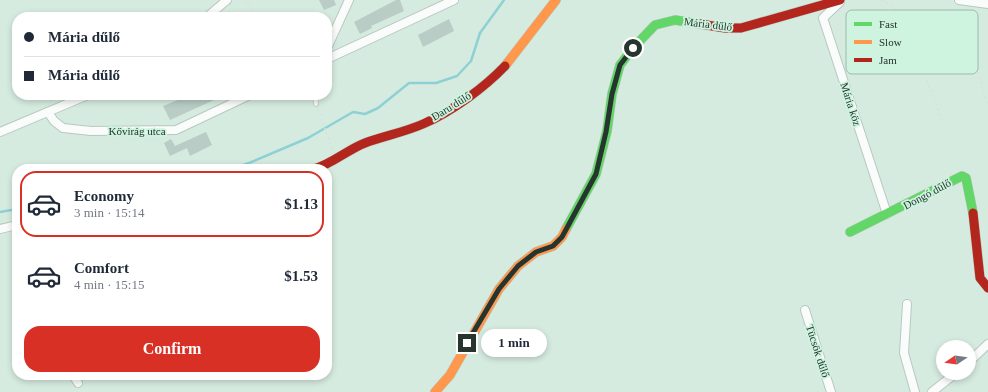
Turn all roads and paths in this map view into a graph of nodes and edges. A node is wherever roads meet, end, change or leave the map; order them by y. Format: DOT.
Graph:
graph roads {
  1 [pos="227,0"];
  2 [pos="246,0"];
  3 [pos="349,0"];
  4 [pos="454,0"];
  5 [pos="556,0"];
  6 [pos="841,0"];
  7 [pos="882,0"];
  8 [pos="961,0"];
  9 [pos="988,4"];
  10 [pos="897,10"];
  11 [pos="963,10"];
  12 [pos="213,12"];
  13 [pos="253,12"];
  14 [pos="332,37"];
  15 [pos="332,57"];
  16 [pos="978,72"];
  17 [pos="924,74"];
  18 [pos="76,100"];
  19 [pos="239,100"];
  20 [pos="316,100"];
  21 [pos="316,104"];
  22 [pos="987,104"];
  23 [pos="48,112"];
  24 [pos="942,120"];
  25 [pos="0,132"];
  26 [pos="332,150"];
  27 [pos="327,164"];
  28 [pos="887,214"];
  29 [pos="12,226"];
  30 [pos="0,229"];
  31 [pos="850,232"];
  32 [pos="988,288"];
  33 [pos="907,304"];
  34 [pos="805,310"];
  35 [pos="988,344"];
  36 [pos="976,355"];
  37 [pos="947,380"];
  38 [pos="435,392"];
  39 [pos="831,392"];
  40 [pos="915,392"];
  41 [pos="932,392"];
  1 -- 12 [label="street"];
  2 -- 13 [label="path"];
  3 -- 14 [label="street"];
  4 -- 15 [label="street"];
  5 -- 27 [label="street, Daru dűlő"];
  6 -- 28 [label="street, Mária köz"];
  6 -- 38 [label="street, Mária dűlő"];
  7 -- 10 [label="path"];
  8 -- 9 [label="street"];
  8 -- 11 [label="path"];
  16 -- 22 [label="path"];
  17 -- 24 [label="path"];
  18 -- 23 [label="street"];
  19 -- 23 [label="street, Kővirág utca"];
  20 -- 21 [label="lane"];
  21 -- 26 [label="path"];
  23 -- 25 [label="street"];
  28 -- 31 [label="street, Dongó dűlő"];
  28 -- 32 [label="street, Dongó dűlő"];
  29 -- 30 [label="street"];
  33 -- 40 [label="street"];
  34 -- 39 [label="street, Tücsök dűlő"];
  35 -- 36 [label="street"];
  37 -- 41 [label="street"];
}
